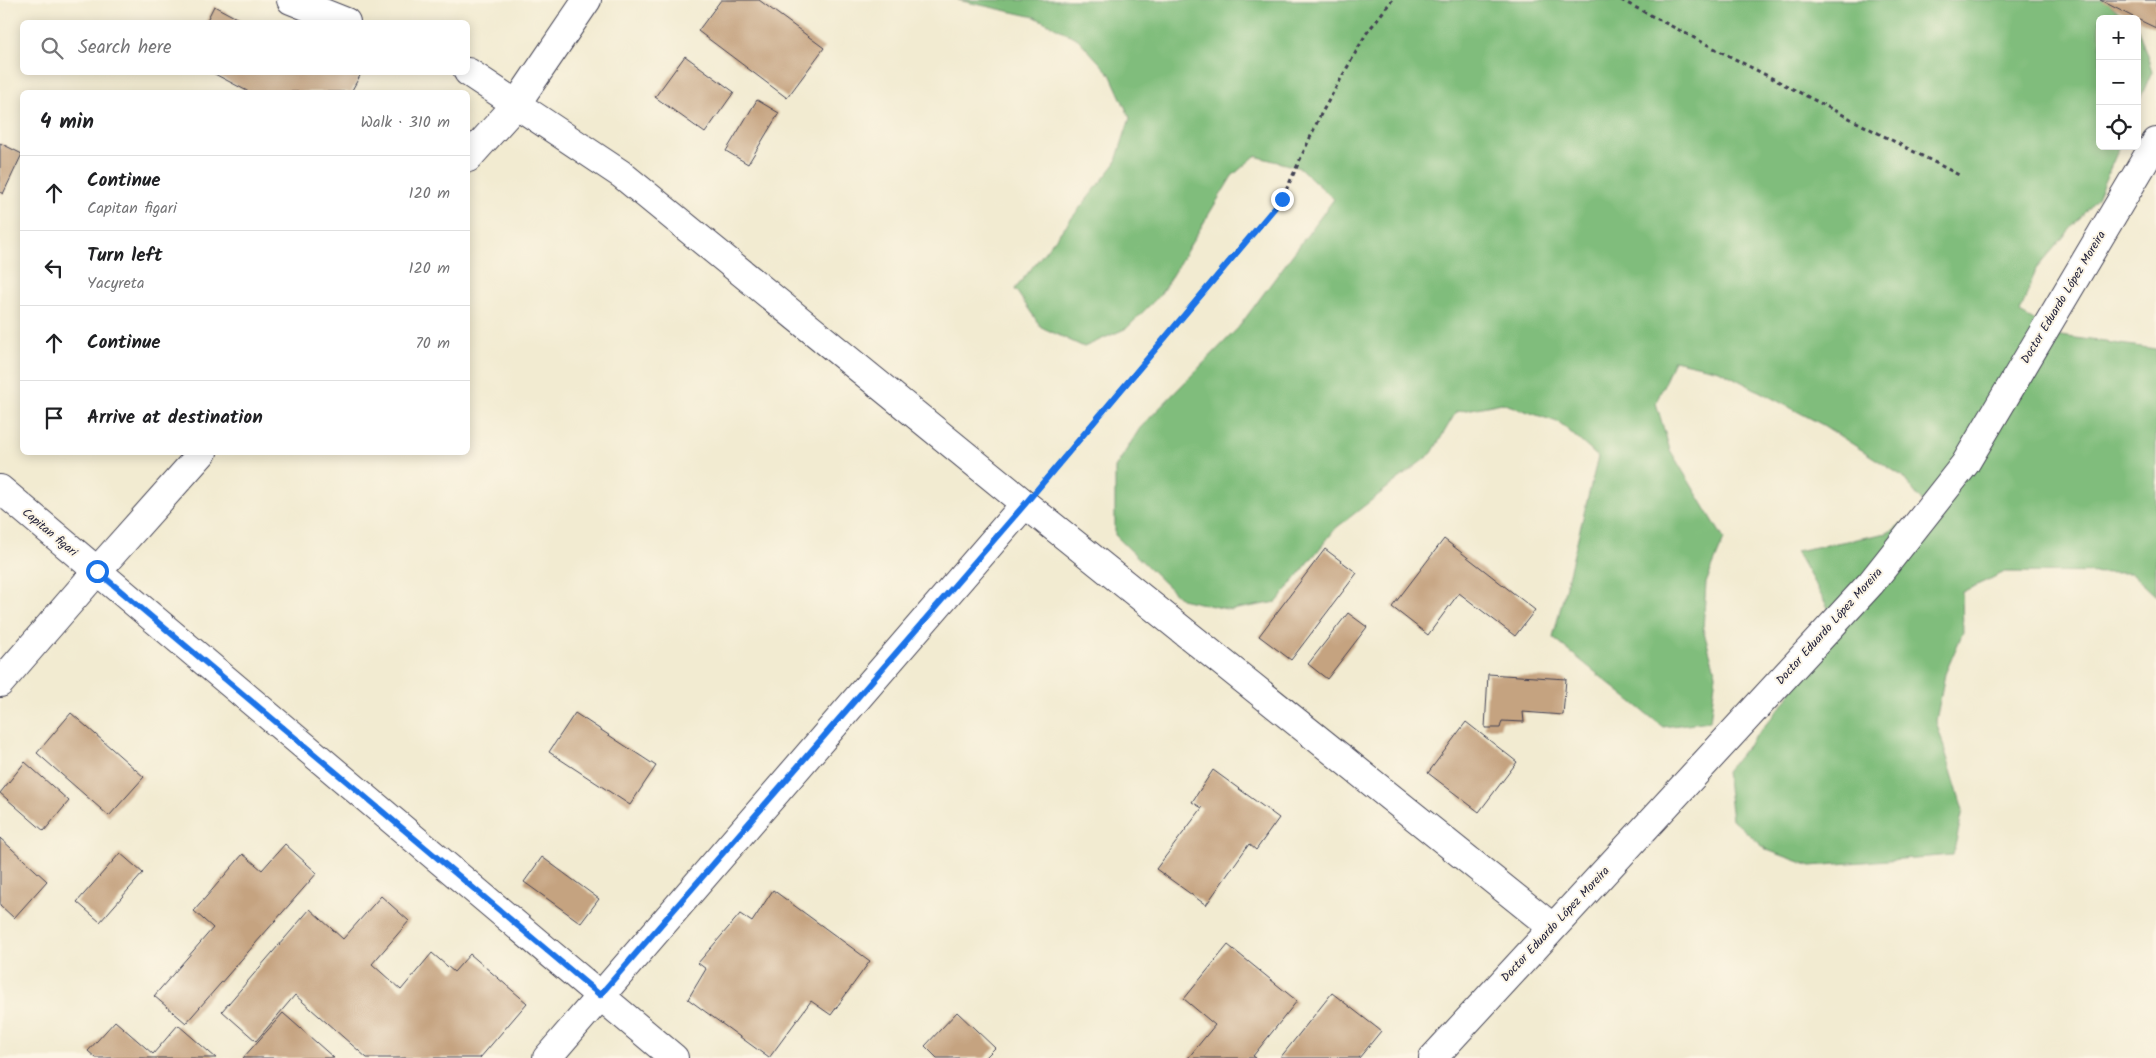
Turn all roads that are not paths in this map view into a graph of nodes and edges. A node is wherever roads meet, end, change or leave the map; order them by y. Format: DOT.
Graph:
graph roads {
  1 [pos="291,0"];
  2 [pos="588,0"];
  3 [pos="341,20"];
  4 [pos="470,73"];
  5 [pos="514,106"];
  6 [pos="2156,142"];
  7 [pos="470,156"];
  8 [pos="200,455"];
  9 [pos="0,489"];
  10 [pos="1025,504"];
  11 [pos="97,571"];
  12 [pos="0,684"];
  13 [pos="1552,927"];
  14 [pos="600,995"];
  15 [pos="548,1058"];
  16 [pos="674,1058"];
  17 [pos="1432,1058"];
  1 -- 3 [label="street"];
  2 -- 5 [label="street"];
  4 -- 5 [label="street"];
  5 -- 7 [label="street"];
  5 -- 10 [label="street"];
  6 -- 13 [label="street, Doctor Eduardo López Moreira"];
  8 -- 11 [label="street"];
  9 -- 11 [label="street, Capitan figari"];
  10 -- 13 [label="street"];
  10 -- 14 [label="street"];
  11 -- 12 [label="street"];
  11 -- 14 [label="street, Capitan figari"];
  13 -- 17 [label="street, Doctor Eduardo López Moreira"];
  14 -- 15 [label="street"];
  14 -- 16 [label="street, Capitan figari"];
}
